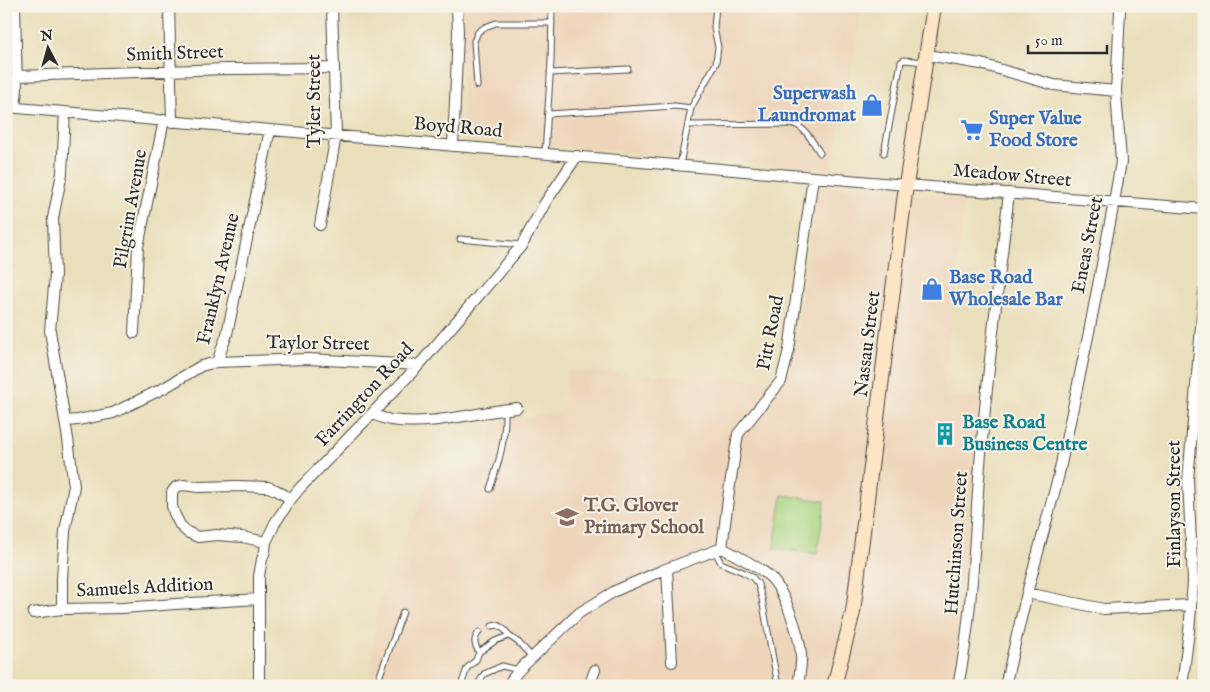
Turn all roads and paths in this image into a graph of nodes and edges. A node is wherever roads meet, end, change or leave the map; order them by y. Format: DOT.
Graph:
graph roads {
  1 [pos="15,6"];
  2 [pos="170,6"];
  3 [pos="332,6"];
  4 [pos="457,6"];
  5 [pos="552,6"];
  6 [pos="716,6"];
  7 [pos="934,6"];
  8 [pos="1120,11"];
  9 [pos="552,23"];
  10 [pos="926,58"];
  11 [pos="334,68"];
  12 [pos="628,69"];
  13 [pos="170,71"];
  14 [pos="550,73"];
  15 [pos="17,76"];
  16 [pos="477,86"];
  17 [pos="1116,91"];
  18 [pos="11,107"];
  19 [pos="691,108"];
  20 [pos="66,112"];
  21 [pos="548,114"];
  22 [pos="168,121"];
  23 [pos="688,125"];
  24 [pos="270,130"];
  25 [pos="336,135"];
  26 [pos="453,146"];
  27 [pos="820,153"];
  28 [pos="884,153"];
  29 [pos="545,154"];
  30 [pos="578,156"];
  31 [pos="680,165"];
  32 [pos="813,177"];
  33 [pos="906,185"];
  34 [pos="1009,193"];
  35 [pos="1114,202"];
  36 [pos="1204,209"];
  37 [pos="320,225"];
  38 [pos="460,239"];
  39 [pos="522,245"];
  40 [pos="1204,292"];
  41 [pos="134,333"];
  42 [pos="217,362"];
  43 [pos="418,365"];
  44 [pos="517,408"];
  45 [pos="505,409"];
  46 [pos="372,414"];
  47 [pos="65,421"];
  48 [pos="490,489"];
  49 [pos="291,499"];
  50 [pos="266,542"];
  51 [pos="719,549"];
  52 [pos="667,568"];
  53 [pos="1204,580"];
  54 [pos="1193,582"];
  55 [pos="1027,593"];
  56 [pos="259,599"];
  57 [pos="1191,605"];
  58 [pos="62,609"];
  59 [pos="403,612"];
  60 [pos="33,613"];
  61 [pos="492,626"];
  62 [pos="479,632"];
  63 [pos="508,636"];
  64 [pos="480,652"];
  65 [pos="532,657"];
  66 [pos="672,662"];
  67 [pos="518,670"];
  68 [pos="595,670"];
  69 [pos="259,686"];
  70 [pos="376,686"];
  71 [pos="461,686"];
  72 [pos="477,686"];
  73 [pos="507,686"];
  74 [pos="589,686"];
  75 [pos="778,686"];
  76 [pos="798,686"];
  77 [pos="834,686"];
  78 [pos="958,686"];
  79 [pos="1005,686"];
  80 [pos="1182,686"];
  1 -- 15 [label="street"];
  2 -- 13 [label="street, Pilgrim Avenue"];
  3 -- 11 [label="street, Tyler Street"];
  4 -- 26 [label="street"];
  5 -- 9 [label="lane"];
  6 -- 19 [label="lane"];
  7 -- 10 [label="main road, Nassau Street"];
  8 -- 17 [label="street, Eneas Street"];
  9 -- 14 [label="lane"];
  9 -- 16 [label="lane"];
  10 -- 17 [label="street"];
  10 -- 28 [label="lane"];
  10 -- 33 [label="main road, Nassau Street"];
  11 -- 13 [label="street, Smith Street"];
  11 -- 25 [label="street, Tyler Street"];
  12 -- 14 [label="lane"];
  13 -- 15 [label="street, Smith Street"];
  13 -- 22 [label="street, Pilgrim Avenue"];
  14 -- 21 [label="lane"];
  15 -- 18 [label="street"];
  17 -- 35 [label="street, Eneas Street"];
  18 -- 20 [label="street, Boyd Road"];
  19 -- 21 [label="lane"];
  19 -- 23 [label="lane"];
  20 -- 22 [label="street, Boyd Road"];
  20 -- 47 [label="street"];
  21 -- 29 [label="lane"];
  22 -- 24 [label="street, Boyd Road"];
  22 -- 41 [label="street, Pilgrim Avenue"];
  23 -- 27 [label="lane"];
  23 -- 31 [label="lane"];
  24 -- 25 [label="street, Boyd Road"];
  24 -- 42 [label="street, Franklyn Avenue"];
  25 -- 26 [label="street, Boyd Road"];
  25 -- 37 [label="street, Tyler Street"];
  26 -- 29 [label="street, Boyd Road"];
  29 -- 30 [label="street, Boyd Road"];
  30 -- 31 [label="street, Boyd Road"];
  30 -- 39 [label="street, Farrington Road"];
  31 -- 32 [label="street, Boyd Road"];
  32 -- 33 [label="street, Boyd Road"];
  32 -- 51 [label="street, Pitt Road"];
  33 -- 34 [label="street, Meadow Street"];
  33 -- 77 [label="main road, Nassau Street"];
  34 -- 35 [label="street, Meadow Street"];
  34 -- 78 [label="street, Hutchinson Street"];
  35 -- 36 [label="street, Meadow Street"];
  35 -- 55 [label="street, Eneas Street"];
  38 -- 39 [label="lane"];
  39 -- 43 [label="street, Farrington Road"];
  40 -- 54 [label="street, Finlayson Street"];
  42 -- 43 [label="street, Taylor Street"];
  42 -- 47 [label="street, Franklyn Avenue"];
  43 -- 46 [label="street, Farrington Road"];
  44 -- 45 [label="street"];
  45 -- 46 [label="street"];
  45 -- 48 [label="lane"];
  46 -- 49 [label="street, Farrington Road"];
  47 -- 58 [label="street"];
  49 -- 50 [label="street, Farrington Road"];
  49 -- 50 [label="street"];
  50 -- 56 [label="street, Farrington Road"];
  51 -- 52 [label="street"];
  51 -- 75 [label="lane"];
  51 -- 76 [label="street"];
  52 -- 65 [label="street"];
  52 -- 66 [label="street"];
  53 -- 54 [label="street"];
  54 -- 57 [label="street, Finlayson Street"];
  55 -- 57 [label="street"];
  55 -- 79 [label="street, Eneas Street"];
  56 -- 58 [label="street, Samuels Addition"];
  56 -- 69 [label="street, Farrington Road"];
  57 -- 80 [label="street, Finlayson Street"];
  58 -- 60 [label="street, Samuels Addition"];
  59 -- 70 [label="lane"];
  61 -- 63 [label="lane"];
  62 -- 64 [label="lane"];
  63 -- 64 [label="lane"];
  63 -- 65 [label="lane"];
  64 -- 71 [label="lane"];
  65 -- 67 [label="street"];
  67 -- 72 [label="lane"];
  67 -- 73 [label="street"];
  68 -- 74 [label="street"];
}
